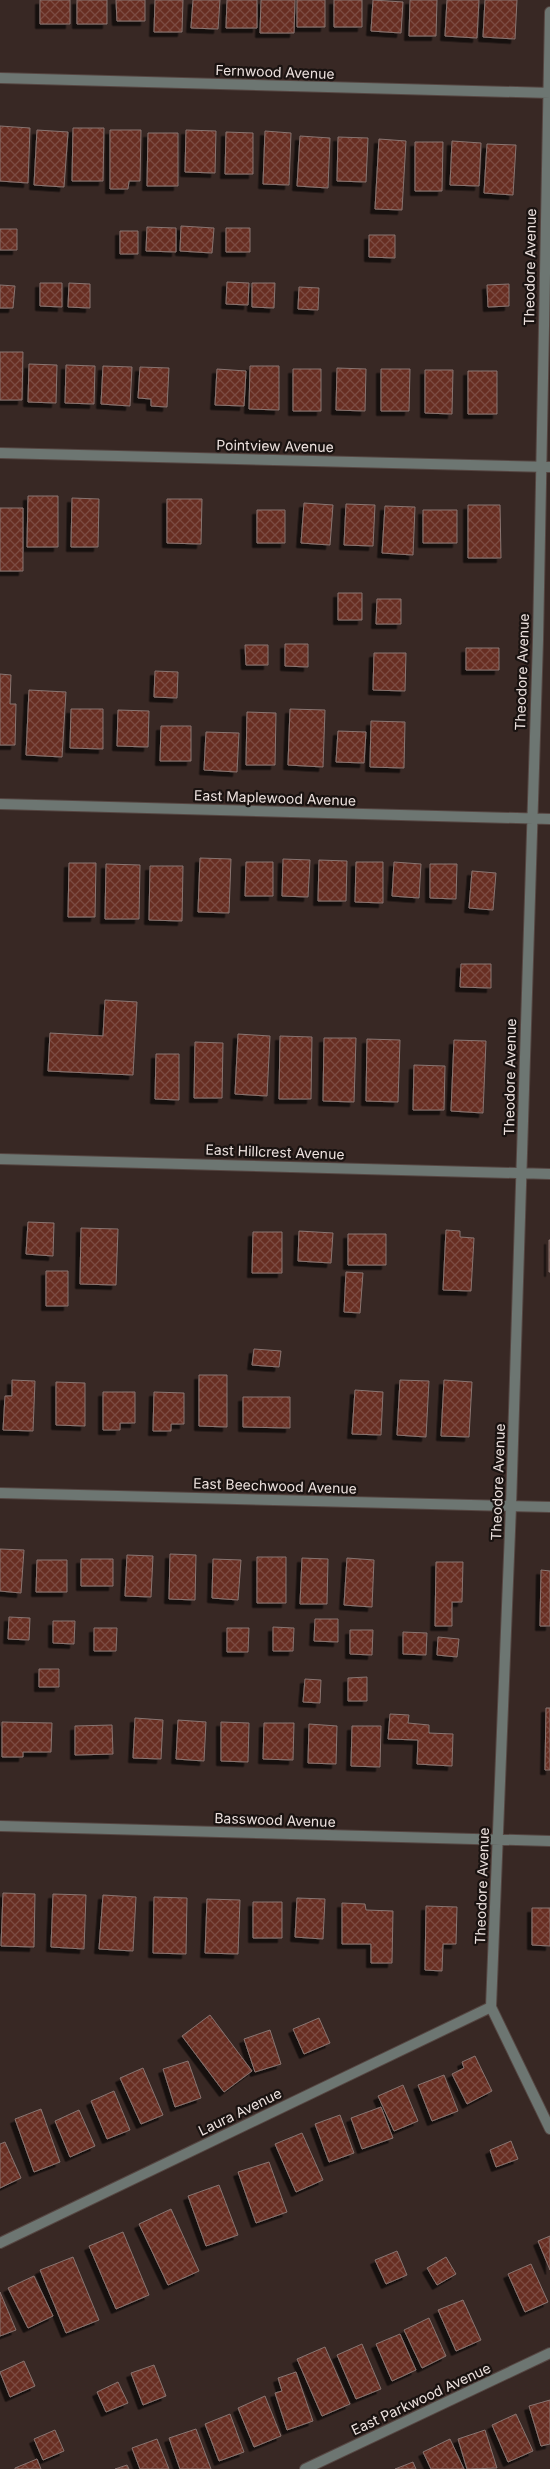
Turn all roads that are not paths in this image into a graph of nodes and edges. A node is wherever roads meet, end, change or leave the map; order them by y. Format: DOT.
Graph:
graph roads {
  1 [pos="550,12"];
  2 [pos="0,78"];
  3 [pos="549,93"];
  4 [pos="0,453"];
  5 [pos="545,467"];
  6 [pos="0,804"];
  7 [pos="530,819"];
  8 [pos="550,819"];
  9 [pos="0,1159"];
  10 [pos="522,1173"];
  11 [pos="550,1174"];
  12 [pos="0,1493"];
  13 [pos="511,1506"];
  14 [pos="550,1507"];
  15 [pos="0,1826"];
  16 [pos="498,1840"];
  17 [pos="550,1841"];
  18 [pos="491,2007"];
  19 [pos="550,2129"];
  20 [pos="0,2243"];
  21 [pos="550,2353"];
  22 [pos="305,2469"];
  1 -- 3 [label="street, Theodore Avenue"];
  2 -- 3 [label="street, Fernwood Avenue"];
  3 -- 5 [label="street, Theodore Avenue"];
  4 -- 5 [label="street, Pointview Avenue"];
  5 -- 7 [label="street, Theodore Avenue"];
  6 -- 7 [label="street, East Maplewood Avenue"];
  7 -- 8 [label="street, East Maplewood Avenue"];
  7 -- 10 [label="street, Theodore Avenue"];
  9 -- 10 [label="street, East Hillcrest Avenue"];
  10 -- 11 [label="street, East Hillcrest Avenue"];
  10 -- 13 [label="street, Theodore Avenue"];
  12 -- 13 [label="street, East Beechwood Avenue"];
  13 -- 14 [label="street, East Beechwood Avenue"];
  13 -- 16 [label="street, Theodore Avenue"];
  15 -- 16 [label="street, Basswood Avenue"];
  16 -- 17 [label="street, Basswood Avenue"];
  16 -- 18 [label="street, Theodore Avenue"];
  18 -- 19 [label="street, Theodore Avenue"];
  18 -- 20 [label="street, Laura Avenue"];
  21 -- 22 [label="street, East Parkwood Avenue"];
}
